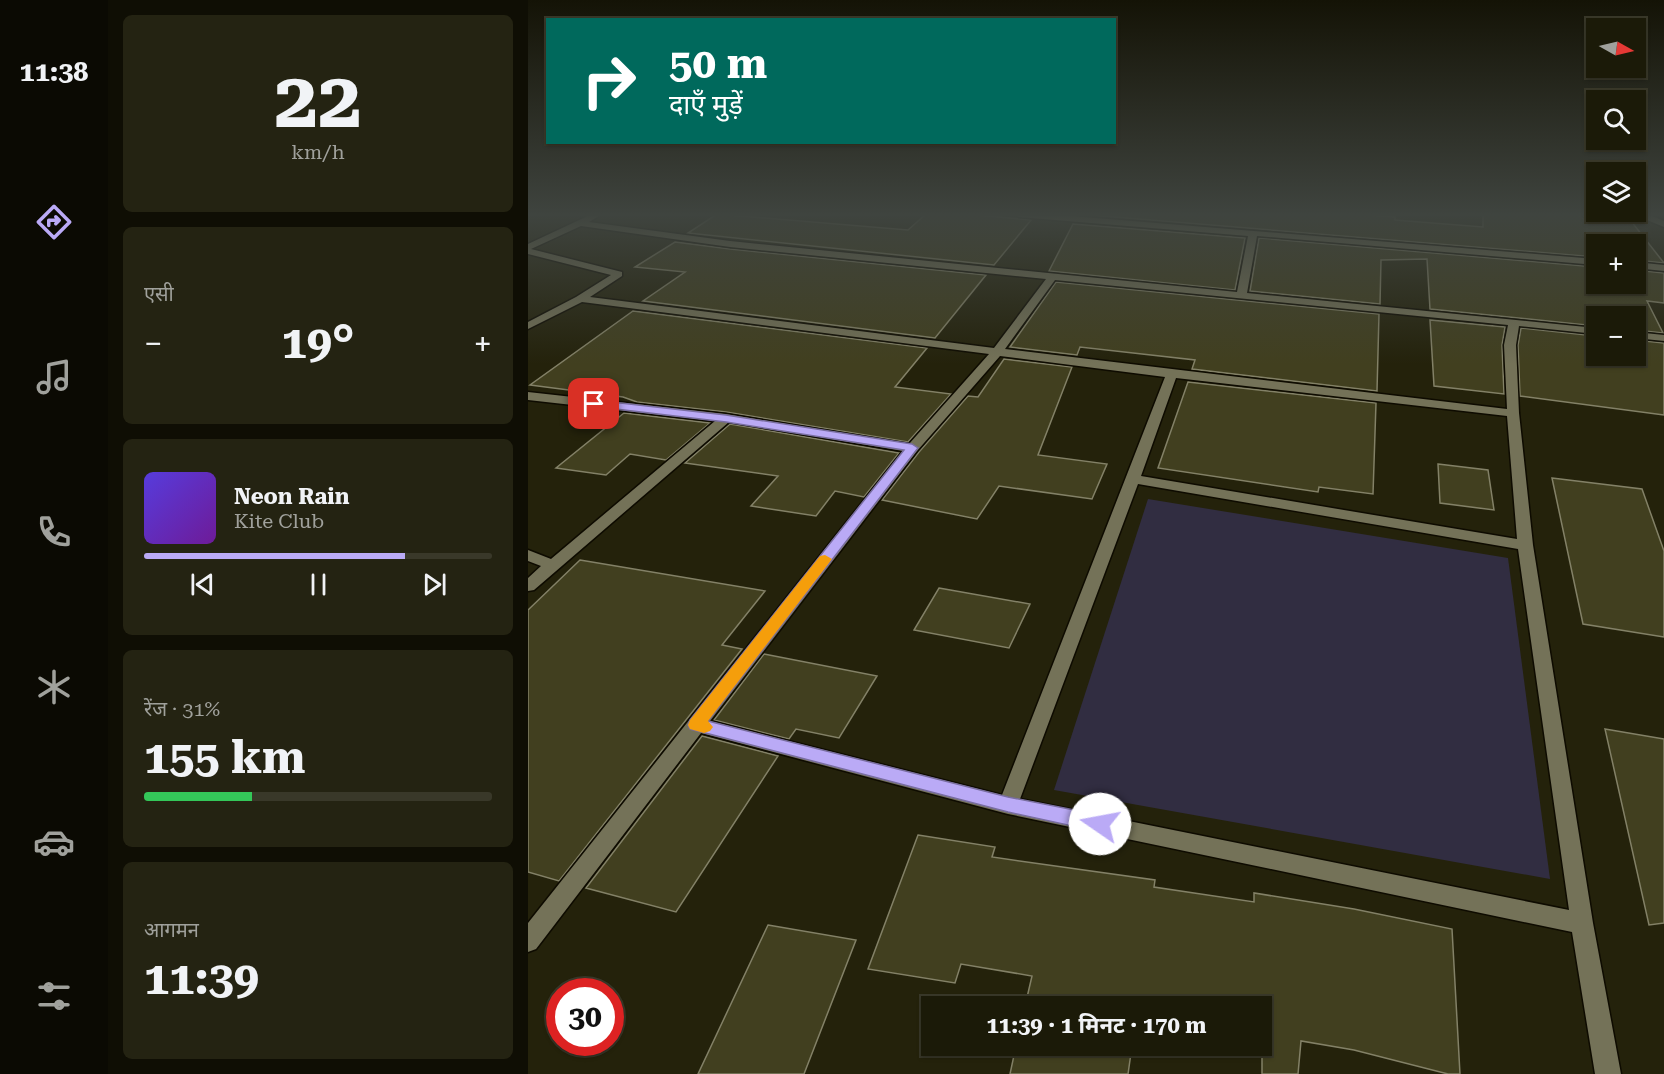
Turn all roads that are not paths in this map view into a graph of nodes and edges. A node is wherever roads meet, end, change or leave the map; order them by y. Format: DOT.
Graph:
graph roads {
  1 [pos="580,264"];
  2 [pos="921,264"];
  3 [pos="1247,264"];
  4 [pos="1646,266"];
  5 [pos="1664,268"];
  6 [pos="1052,278"];
  7 [pos="1241,297"];
  8 [pos="580,299"];
  9 [pos="1514,323"];
  10 [pos="528,326"];
  11 [pos="1586,331"];
  12 [pos="1646,336"];
  13 [pos="1664,338"];
  14 [pos="998,351"];
  15 [pos="1172,374"];
  16 [pos="528,396"];
  17 [pos="1513,412"];
  18 [pos="726,418"];
  19 [pos="912,448"];
  20 [pos="1132,479"];
  21 [pos="1525,545"];
  22 [pos="528,555"];
  23 [pos="552,565"];
  24 [pos="528,586"];
  25 [pos="696,725"];
  26 [pos="1008,805"];
  27 [pos="1581,923"];
  28 [pos="528,941"];
  29 [pos="1608,1074"];
  1 -- 8 [label="street"];
  2 -- 6 [label="street"];
  3 -- 7 [label="street"];
  4 -- 5 [label="street"];
  6 -- 7 [label="street"];
  6 -- 14 [label="street"];
  7 -- 9 [label="street"];
  8 -- 10 [label="street"];
  8 -- 14 [label="street"];
  9 -- 11 [label="street"];
  9 -- 17 [label="street"];
  12 -- 13 [label="street"];
  14 -- 15 [label="street"];
  14 -- 19 [label="street"];
  15 -- 17 [label="street"];
  15 -- 20 [label="street"];
  16 -- 18 [label="street"];
  17 -- 21 [label="street"];
  18 -- 19 [label="street"];
  18 -- 23 [label="street"];
  19 -- 25 [label="street"];
  20 -- 21 [label="street"];
  20 -- 26 [label="street"];
  21 -- 27 [label="street"];
  22 -- 23 [label="street"];
  23 -- 24 [label="street"];
  25 -- 26 [label="street"];
  25 -- 28 [label="street"];
  26 -- 27 [label="street"];
  27 -- 29 [label="street"];
}
